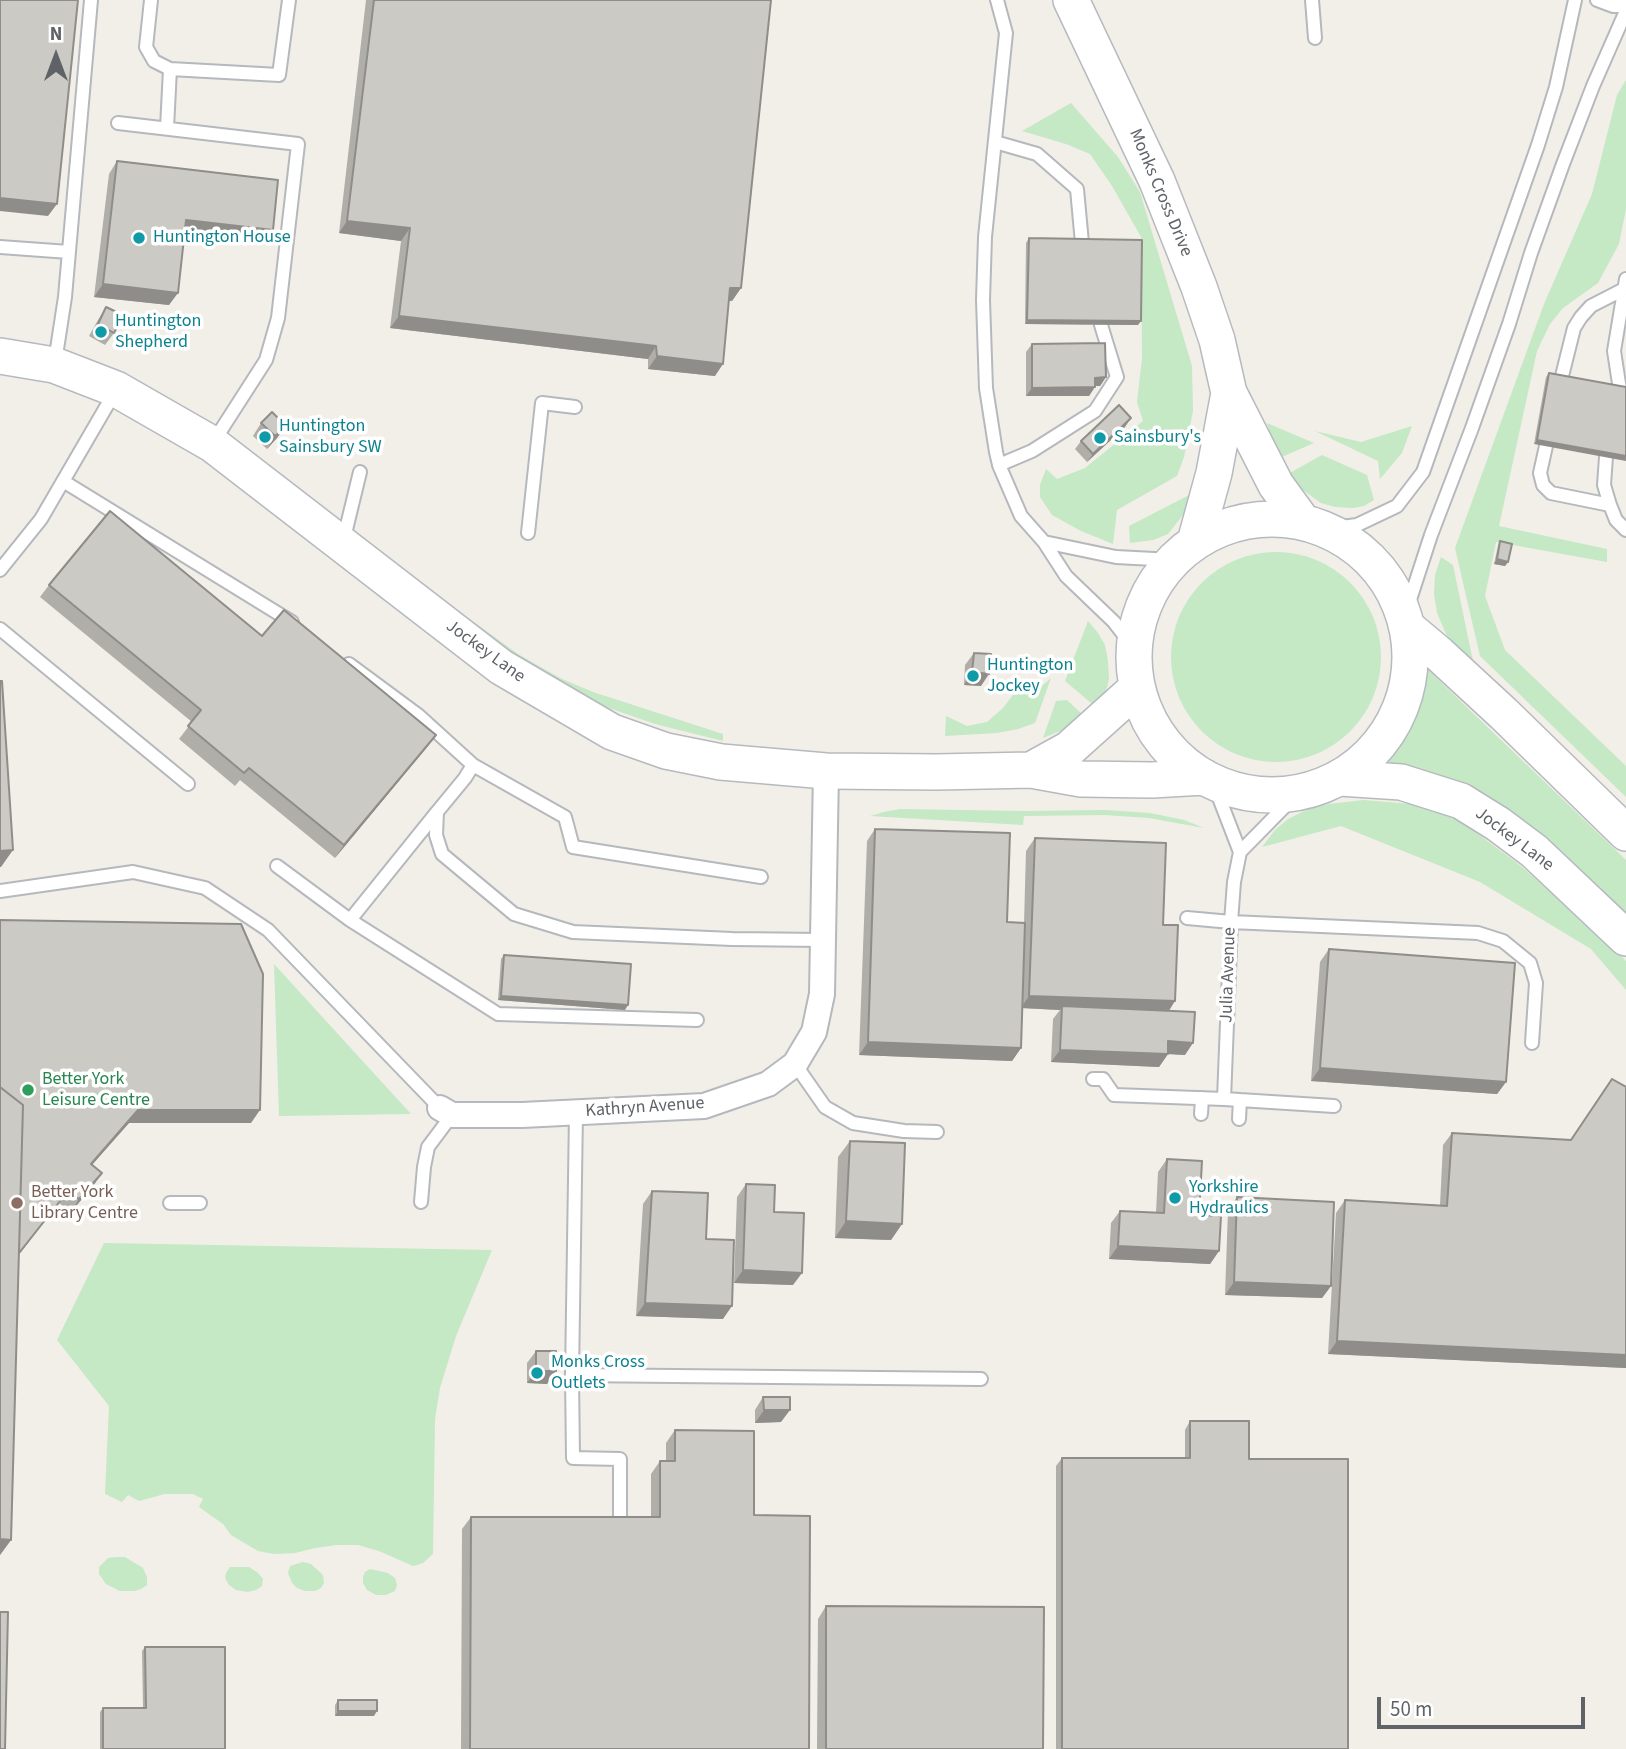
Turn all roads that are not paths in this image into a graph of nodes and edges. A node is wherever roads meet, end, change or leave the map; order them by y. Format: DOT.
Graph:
graph roads {
  1 [pos="91,0"];
  2 [pos="151,0"];
  3 [pos="289,0"];
  4 [pos="997,0"];
  5 [pos="1071,0"];
  6 [pos="1312,0"];
  7 [pos="1575,0"];
  8 [pos="1597,0"];
  9 [pos="1626,8"];
  10 [pos="1315,38"];
  11 [pos="170,68"];
  12 [pos="118,123"];
  13 [pos="167,128"];
  14 [pos="995,142"];
  15 [pos="1082,243"];
  16 [pos="0,247"];
  17 [pos="69,252"];
  18 [pos="1625,285"];
  19 [pos="1101,325"];
  20 [pos="0,356"];
  21 [pos="54,365"];
  22 [pos="1562,380"];
  23 [pos="1623,385"];
  24 [pos="116,389"];
  25 [pos="1229,393"];
  26 [pos="575,407"];
  27 [pos="212,444"];
  28 [pos="1546,446"];
  29 [pos="1606,457"];
  30 [pos="999,465"];
  31 [pos="360,472"];
  32 [pos="63,481"];
  33 [pos="1610,505"];
  34 [pos="1315,525"];
  35 [pos="1626,530"];
  36 [pos="528,533"];
  37 [pos="1044,542"];
  38 [pos="342,546"];
  39 [pos="1184,551"];
  40 [pos="0,570"];
  41 [pos="1407,622"];
  42 [pos="0,629"];
  43 [pos="307,633"];
  44 [pos="1134,648"];
  45 [pos="340,657"];
  46 [pos="1137,688"];
  47 [pos="473,765"];
  48 [pos="1031,770"];
  49 [pos="826,771"];
  50 [pos="1340,778"];
  51 [pos="1208,780"];
  52 [pos="188,784"];
  53 [pos="1298,793"];
  54 [pos="437,812"];
  55 [pos="1626,833"];
  56 [pos="1240,852"];
  57 [pos="277,866"];
  58 [pos="761,877"];
  59 [pos="0,891"];
  60 [pos="1187,918"];
  61 [pos="350,920"];
  62 [pos="1231,922"];
  63 [pos="1626,937"];
  64 [pos="823,940"];
  65 [pos="696,1020"];
  66 [pos="1532,1043"];
  67 [pos="795,1064"];
  68 [pos="1093,1079"];
  69 [pos="1202,1098"];
  70 [pos="1224,1099"];
  71 [pos="1240,1100"];
  72 [pos="1334,1106"];
  73 [pos="446,1112"];
  74 [pos="576,1113"];
  75 [pos="1201,1114"];
  76 [pos="1239,1119"];
  77 [pos="937,1132"];
  78 [pos="421,1202"];
  79 [pos="170,1203"];
  80 [pos="200,1203"];
  81 [pos="572,1375"];
  82 [pos="981,1379"];
  83 [pos="620,1522"];
  1 -- 17 [label="lane"];
  2 -- 11 [label="lane"];
  3 -- 11 [label="lane"];
  4 -- 14 [label="lane"];
  5 -- 25 [label="street, Monks Cross Drive"];
  6 -- 10 [label="lane"];
  7 -- 34 [label="lane"];
  8 -- 9 [label="lane"];
  9 -- 41 [label="lane"];
  11 -- 13 [label="lane"];
  12 -- 13 [label="lane"];
  13 -- 27 [label="lane"];
  14 -- 15 [label="lane"];
  14 -- 30 [label="lane"];
  16 -- 17 [label="lane"];
  17 -- 21 [label="lane"];
  18 -- 22 [label="lane"];
  18 -- 23 [label="lane"];
  19 -- 30 [label="lane"];
  20 -- 21 [label="street, Jockey Lane"];
  21 -- 24 [label="street, Jockey Lane"];
  24 -- 27 [label="street, Jockey Lane"];
  24 -- 32 [label="lane"];
  25 -- 34 [label="street, Monks Cross Drive"];
  25 -- 39 [label="street, Monks Cross Drive"];
  26 -- 36 [label="lane"];
  27 -- 38 [label="street, Jockey Lane"];
  28 -- 33 [label="lane"];
  29 -- 33 [label="lane"];
  30 -- 37 [label="lane"];
  31 -- 38 [label="lane"];
  32 -- 40 [label="lane"];
  32 -- 43 [label="lane"];
  33 -- 35 [label="lane"];
  34 -- 39 [label="street"];
  34 -- 41 [label="street"];
  37 -- 39 [label="lane"];
  37 -- 44 [label="lane"];
  38 -- 49 [label="street, Jockey Lane"];
  39 -- 44 [label="street"];
  41 -- 50 [label="street"];
  41 -- 55 [label="street"];
  42 -- 52 [label="lane"];
  44 -- 46 [label="street"];
  45 -- 47 [label="lane"];
  46 -- 48 [label="street, Jockey Lane"];
  46 -- 51 [label="street"];
  47 -- 54 [label="lane"];
  47 -- 58 [label="lane"];
  48 -- 49 [label="street, Jockey Lane"];
  48 -- 51 [label="street, Jockey Lane"];
  49 -- 64 [label="street, Kathryn Avenue"];
  50 -- 53 [label="street"];
  50 -- 63 [label="street, Jockey Lane"];
  51 -- 53 [label="street"];
  51 -- 56 [label="lane"];
  53 -- 56 [label="lane"];
  54 -- 61 [label="lane"];
  54 -- 64 [label="lane"];
  56 -- 62 [label="lane, Julia Avenue"];
  57 -- 61 [label="lane"];
  59 -- 73 [label="lane"];
  60 -- 62 [label="lane"];
  61 -- 65 [label="lane"];
  62 -- 66 [label="lane"];
  62 -- 70 [label="lane, Julia Avenue"];
  64 -- 67 [label="street, Kathryn Avenue"];
  67 -- 74 [label="street, Kathryn Avenue"];
  67 -- 77 [label="lane"];
  68 -- 69 [label="lane"];
  69 -- 70 [label="lane"];
  69 -- 75 [label="lane"];
  70 -- 71 [label="lane"];
  71 -- 72 [label="lane"];
  71 -- 76 [label="lane"];
  73 -- 74 [label="street, Kathryn Avenue"];
  73 -- 78 [label="lane"];
  74 -- 81 [label="lane"];
  79 -- 80 [label="lane"];
  81 -- 82 [label="lane"];
  81 -- 83 [label="lane"];
}
